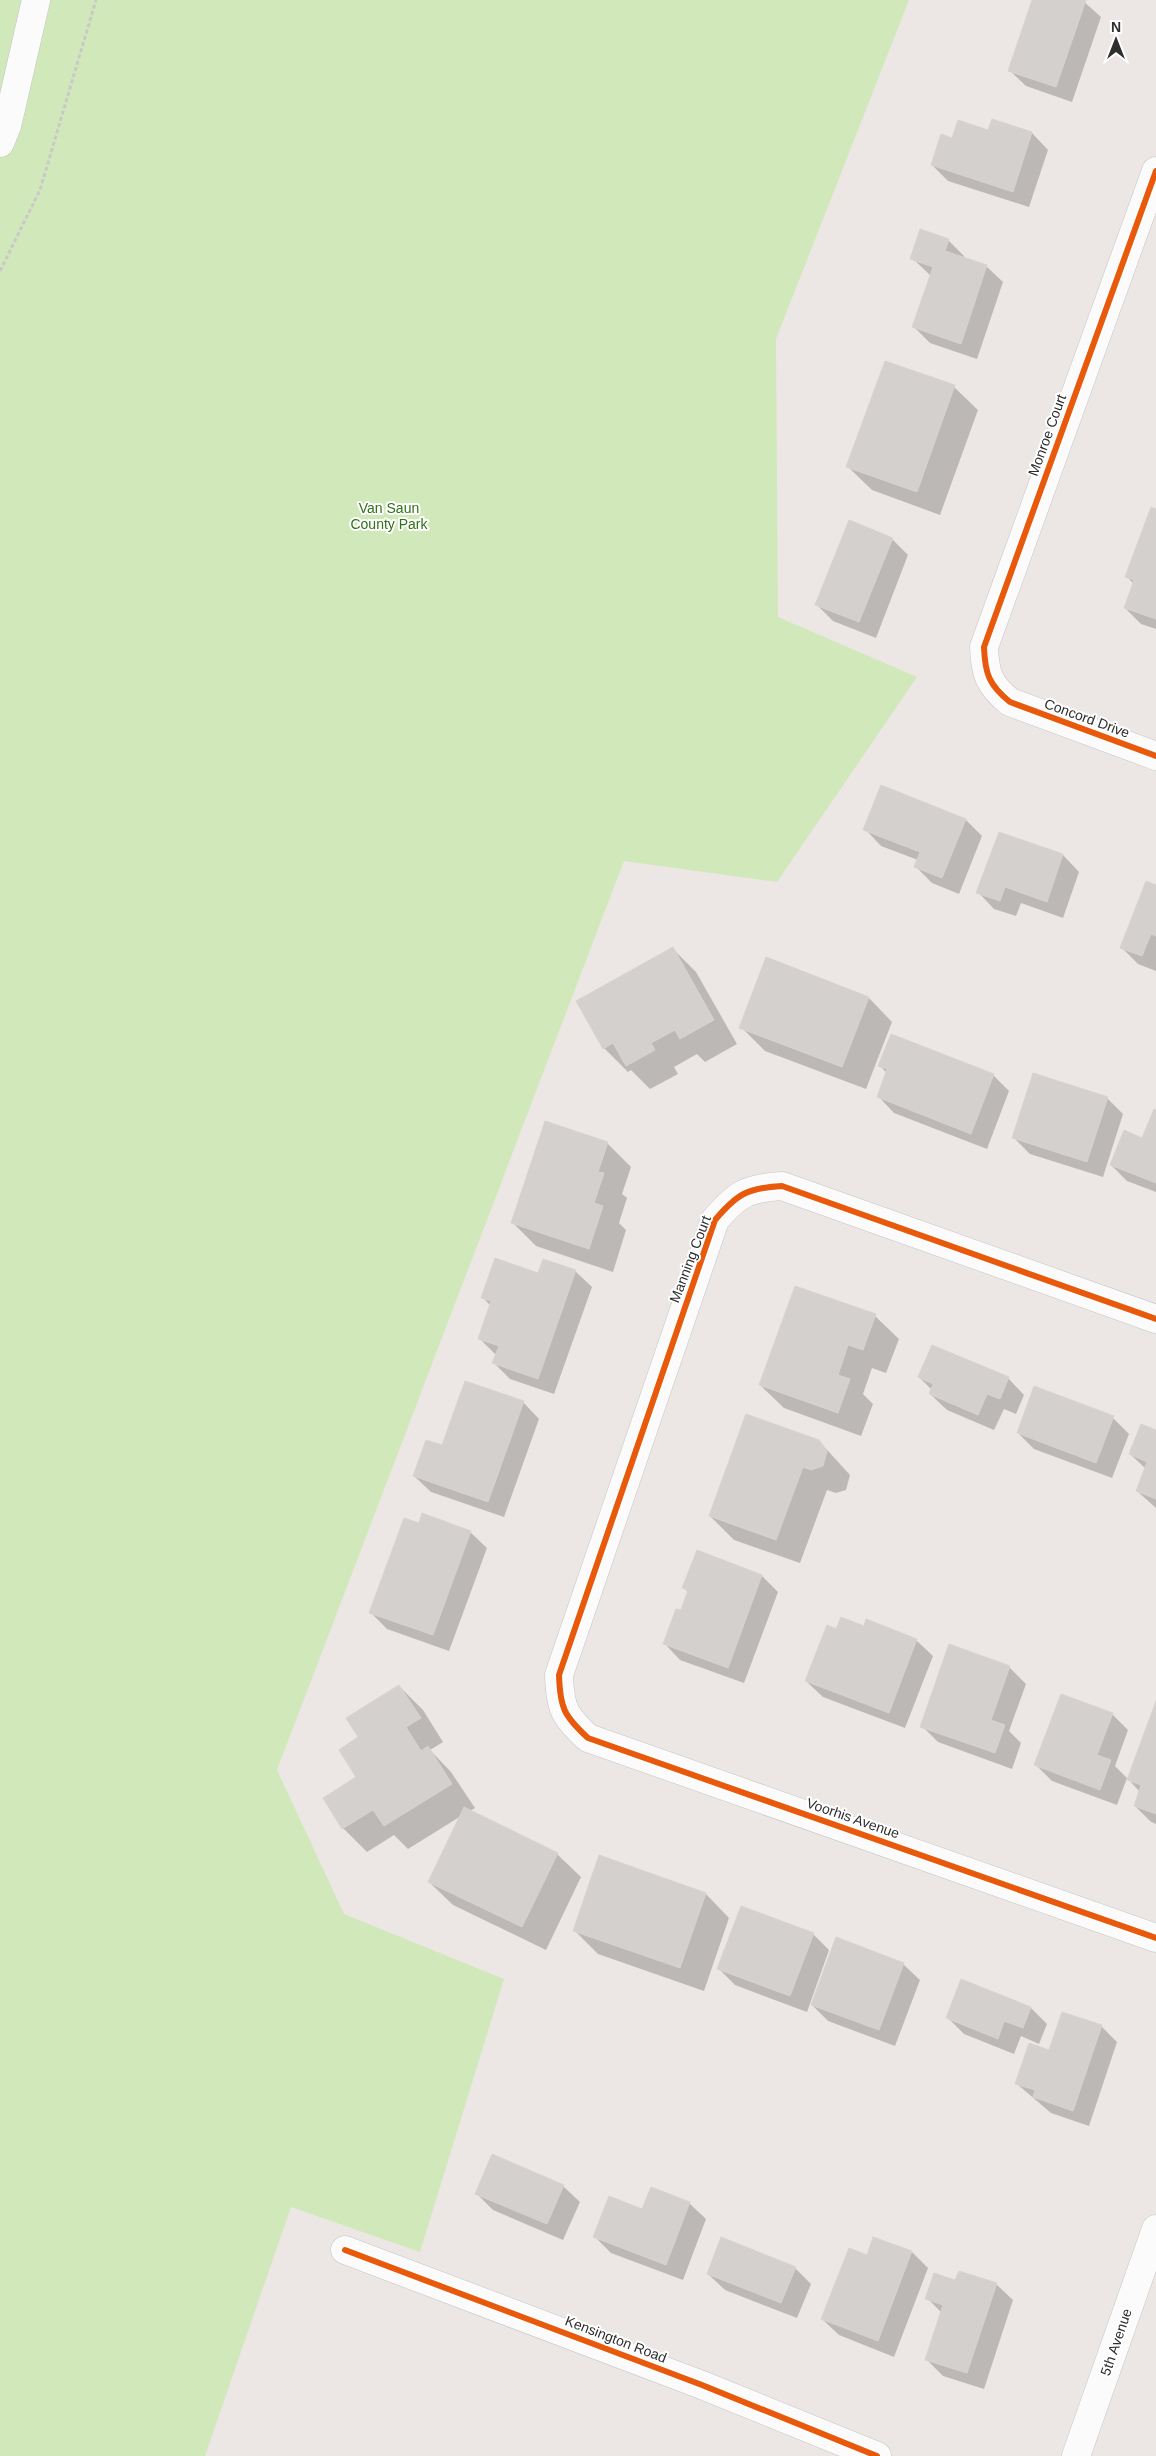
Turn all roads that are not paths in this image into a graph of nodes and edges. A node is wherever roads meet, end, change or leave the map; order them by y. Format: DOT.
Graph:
graph roads {
  1 [pos="36,0"];
  2 [pos="0,142"];
  3 [pos="1156,171"];
  4 [pos="1010,702"];
  5 [pos="1156,756"];
  6 [pos="1156,1319"];
  7 [pos="560,1700"];
  8 [pos="1156,1938"];
  9 [pos="1156,2229"];
  10 [pos="345,2250"];
  11 [pos="877,2456"];
  12 [pos="1076,2456"];
  1 -- 2 [label="street"];
  3 -- 4 [label="street, Monroe Court"];
  4 -- 5 [label="street, Concord Drive"];
  6 -- 7 [label="street, Manning Court"];
  7 -- 8 [label="street, Voorhis Avenue"];
  9 -- 12 [label="street, 5th Avenue"];
  10 -- 11 [label="street, Kensington Road"];
}
